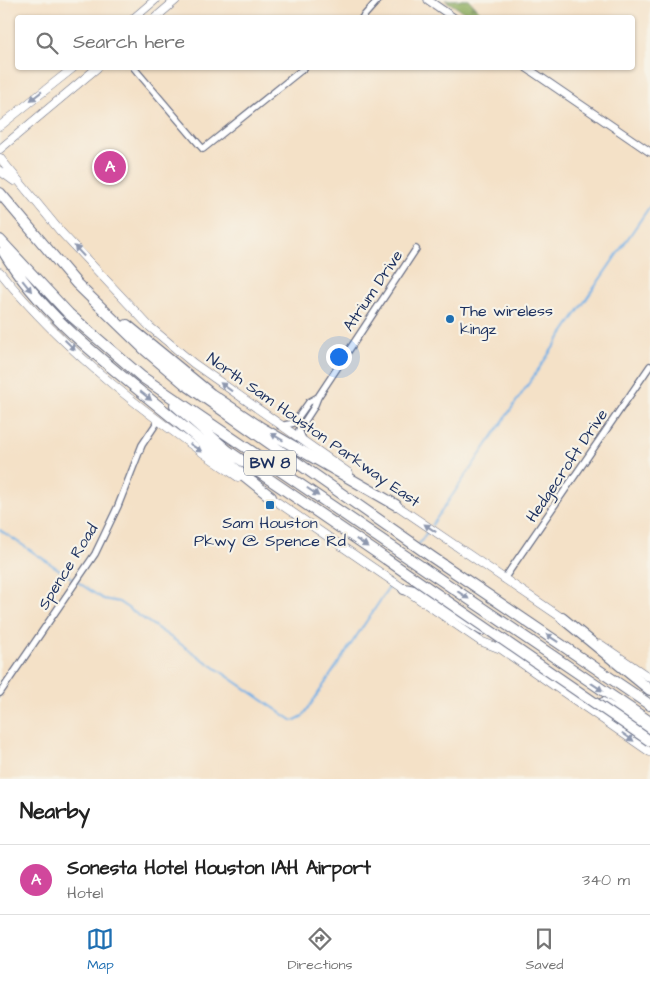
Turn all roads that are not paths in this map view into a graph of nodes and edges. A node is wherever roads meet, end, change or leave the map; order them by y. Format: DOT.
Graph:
graph roads {
  1 [pos="155,0"];
  2 [pos="176,0"];
  3 [pos="378,0"];
  4 [pos="428,0"];
  5 [pos="138,15"];
  6 [pos="158,15"];
  7 [pos="365,15"];
  8 [pos="450,15"];
  9 [pos="70,70"];
  10 [pos="95,70"];
  11 [pos="136,70"];
  12 [pos="301,70"];
  13 [pos="530,70"];
  14 [pos="0,126"];
  15 [pos="0,149"];
  16 [pos="650,152"];
  17 [pos="0,158"];
  18 [pos="0,172"];
  19 [pos="0,194"];
  20 [pos="30,195"];
  21 [pos="0,240"];
  22 [pos="0,246"];
  23 [pos="416,249"];
  24 [pos="0,272"];
  25 [pos="77,284"];
  26 [pos="650,366"];
  27 [pos="142,377"];
  28 [pos="318,397"];
  29 [pos="158,421"];
  30 [pos="280,426"];
  31 [pos="304,442"];
  32 [pos="271,497"];
  33 [pos="396,505"];
  34 [pos="504,579"];
  35 [pos="404,589"];
  36 [pos="562,618"];
  37 [pos="650,678"];
  38 [pos="650,690"];
  39 [pos="0,693"];
  40 [pos="650,705"];
  41 [pos="650,722"];
  42 [pos="650,732"];
  43 [pos="650,741"];
  44 [pos="650,752"];
  1 -- 5 [label="main road"];
  2 -- 6 [label="main road"];
  3 -- 7 [label="street"];
  4 -- 8 [label="street"];
  9 -- 14 [label="main road, one-way"];
  10 -- 15 [label="main road"];
  11 -- 12 [label="street"];
  13 -- 16 [label="street"];
  17 -- 20 [label="main road, North Sam Houston Parkway East"];
  18 -- 20 [label="main road"];
  19 -- 25 [label="highway, BW 8"];
  30 -- 20 [label="main road, North Sam Houston Parkway East, one-way"];
  21 -- 27 [label="highway, BW 8"];
  22 -- 32 [label="highway, one-way"];
  23 -- 28 [label="street, Atrium Drive"];
  24 -- 29 [label="main road, one-way"];
  33 -- 25 [label="highway, one-way"];
  40 -- 25 [label="highway, BW 8, one-way"];
  26 -- 34 [label="street, Hedgecroft Drive"];
  27 -- 41 [label="highway, BW 8, one-way"];
  27 -- 43 [label="highway, one-way, bridge"];
  28 -- 30 [label="street, Atrium Drive"];
  28 -- 31 [label="street, Atrium Drive"];
  29 -- 32 [label="main road, one-way"];
  29 -- 39 [label="street, Spence Road"];
  30 -- 31 [label="main road, North Sam Houston Parkway East"];
  31 -- 33 [label="main road, North Sam Houston Parkway East"];
  32 -- 35 [label="main road"];
  34 -- 33 [label="main road, North Sam Houston Parkway East, one-way"];
  34 -- 36 [label="main road, North Sam Houston Parkway East"];
  35 -- 42 [label="highway"];
  35 -- 44 [label="main road, one-way"];
  36 -- 37 [label="main road, North Sam Houston Parkway East"];
  36 -- 38 [label="highway"];
}
